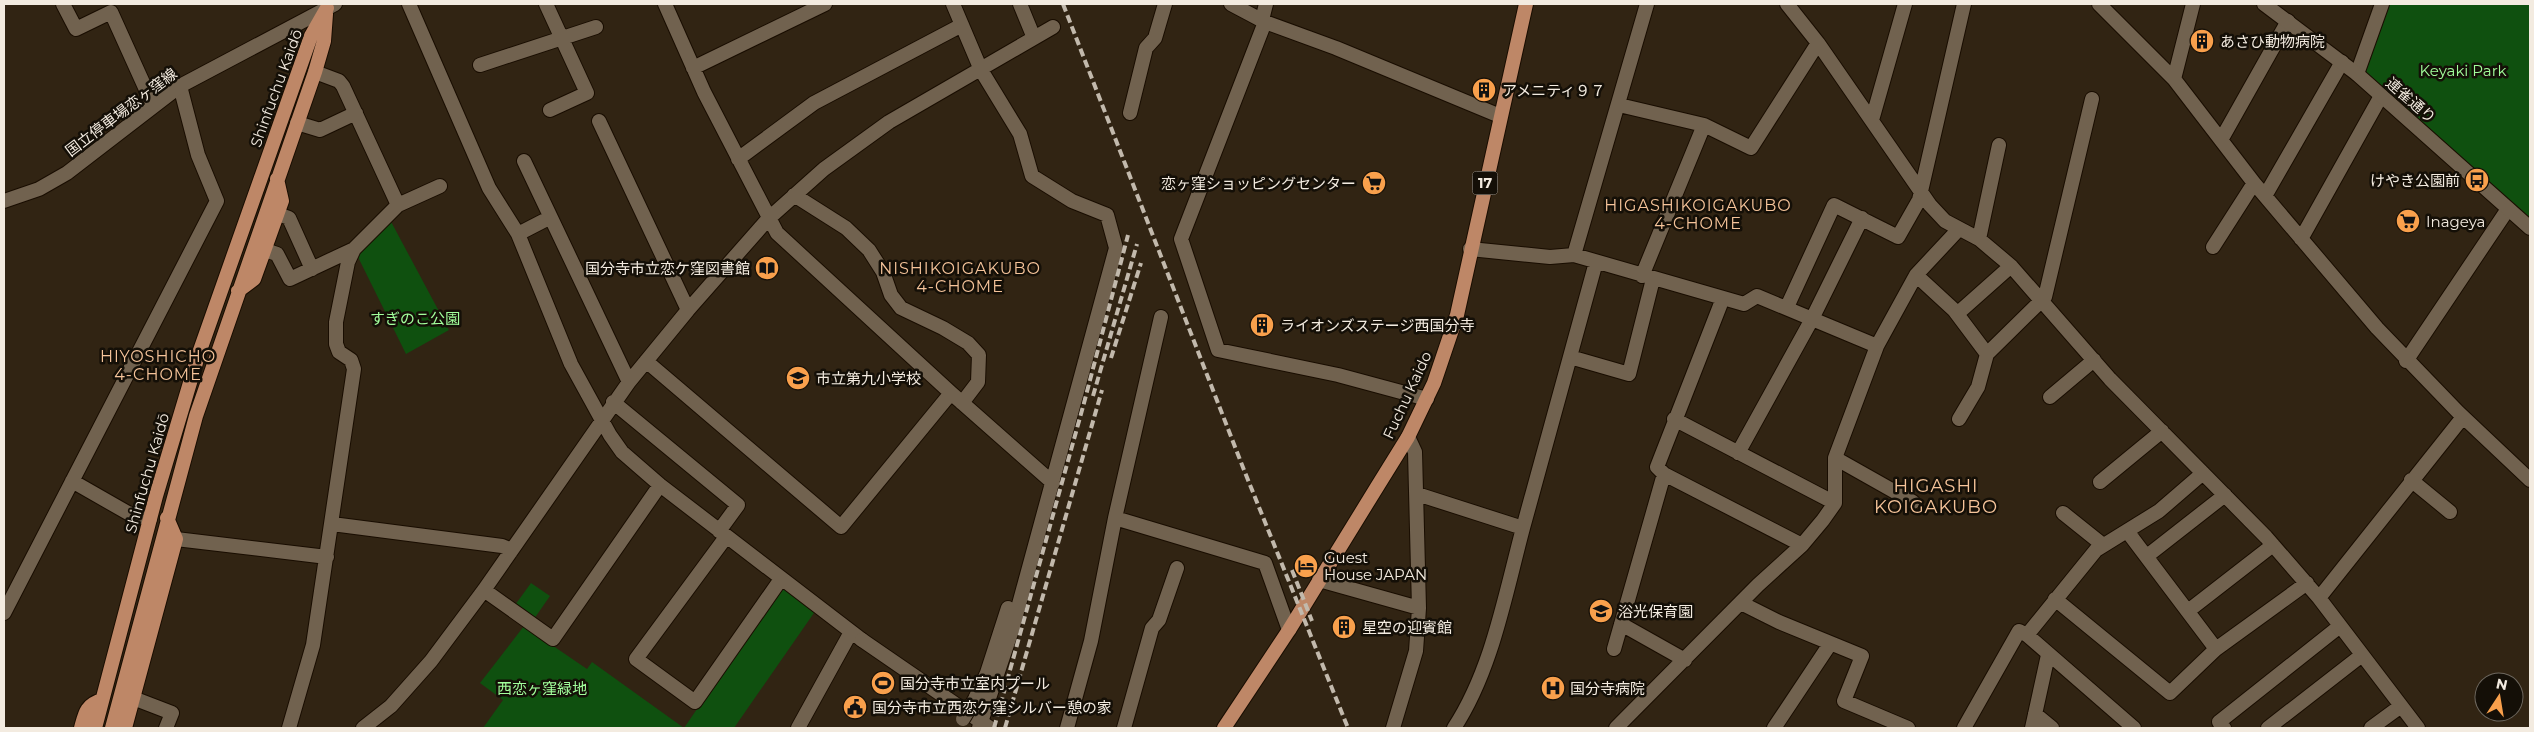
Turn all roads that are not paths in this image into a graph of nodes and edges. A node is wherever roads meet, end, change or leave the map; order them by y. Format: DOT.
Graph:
graph roads {
  1 [pos="63,4"];
  2 [pos="409,4"];
  3 [pos="546,4"];
  4 [pos="665,4"];
  5 [pos="953,4"];
  6 [pos="1020,4"];
  7 [pos="1165,4"];
  8 [pos="1231,4"];
  9 [pos="1266,4"];
  10 [pos="1526,4"];
  11 [pos="1647,4"];
  12 [pos="1786,4"];
  13 [pos="1905,4"];
  14 [pos="2099,4"];
  15 [pos="2193,4"];
  16 [pos="2264,4"];
  17 [pos="2382,4"];
  18 [pos="818,5"];
  19 [pos="1959,5"];
  20 [pos="331,6"];
  21 [pos="1264,21"];
  22 [pos="2288,21"];
  23 [pos="962,25"];
  24 [pos="596,27"];
  25 [pos="1053,27"];
  26 [pos="560,37"];
  27 [pos="1034,38"];
  28 [pos="1818,43"];
  29 [pos="2342,62"];
  30 [pos="480,65"];
  31 [pos="693,68"];
  32 [pos="981,70"];
  33 [pos="315,72"];
  34 [pos="2357,74"];
  35 [pos="2174,79"];
  36 [pos="180,86"];
  37 [pos="2381,96"];
  38 [pos="2092,99"];
  39 [pos="152,105"];
  40 [pos="1619,105"];
  41 [pos="550,110"];
  42 [pos="356,113"];
  43 [pos="1130,113"];
  44 [pos="1500,116"];
  45 [pos="1872,120"];
  46 [pos="599,121"];
  47 [pos="296,123"];
  48 [pos="1704,125"];
  49 [pos="2221,140"];
  50 [pos="1999,145"];
  51 [pos="738,159"];
  52 [pos="524,161"];
  53 [pos="277,180"];
  54 [pos="2254,183"];
  55 [pos="440,186"];
  56 [pos="1921,190"];
  57 [pos="794,195"];
  58 [pos="2265,196"];
  59 [pos="4,202"];
  60 [pos="398,205"];
  61 [pos="2508,209"];
  62 [pos="278,214"];
  63 [pos="549,218"];
  64 [pos="1862,218"];
  65 [pos="768,219"];
  66 [pos="2530,228"];
  67 [pos="1958,230"];
  68 [pos="518,234"];
  69 [pos="2301,239"];
  70 [pos="1978,240"];
  71 [pos="2213,247"];
  72 [pos="354,249"];
  73 [pos="1470,249"];
  74 [pos="265,250"];
  75 [pos="1574,255"];
  76 [pos="1596,262"];
  77 [pos="2011,266"];
  78 [pos="312,269"];
  79 [pos="1916,275"];
  80 [pos="1647,278"];
  81 [pos="238,291"];
  82 [pos="1724,298"];
  83 [pos="2042,302"];
  84 [pos="1787,307"];
  85 [pos="688,310"];
  86 [pos="1957,314"];
  87 [pos="1161,317"];
  88 [pos="1812,319"];
  89 [pos="1877,346"];
  90 [pos="1987,354"];
  91 [pos="1570,357"];
  92 [pos="2094,360"];
  93 [pos="646,361"];
  94 [pos="2406,361"];
  95 [pos="629,382"];
  96 [pos="951,393"];
  97 [pos="2050,398"];
  98 [pos="1427,399"];
  99 [pos="613,402"];
  100 [pos="962,403"];
  101 [pos="2463,417"];
  102 [pos="1674,419"];
  103 [pos="1959,419"];
  104 [pos="600,420"];
  105 [pos="2162,431"];
  106 [pos="1408,437"];
  107 [pos="1738,453"];
  108 [pos="1835,458"];
  109 [pos="2204,473"];
  110 [pos="1664,474"];
  111 [pos="2411,480"];
  112 [pos="2530,480"];
  113 [pos="72,481"];
  114 [pos="2100,482"];
  115 [pos="1053,483"];
  116 [pos="660,485"];
  117 [pos="1416,494"];
  118 [pos="2225,495"];
  119 [pos="1913,502"];
  120 [pos="1835,503"];
  121 [pos="2450,512"];
  122 [pos="2063,513"];
  123 [pos="167,518"];
  124 [pos="1115,518"];
  125 [pos="150,519"];
  126 [pos="332,524"];
  127 [pos="1523,528"];
  128 [pos="2127,531"];
  129 [pos="722,534"];
  130 [pos="176,539"];
  131 [pos="1802,545"];
  132 [pos="2103,545"];
  133 [pos="2273,545"];
  134 [pos="512,550"];
  135 [pos="2148,556"];
  136 [pos="327,557"];
  137 [pos="1177,568"];
  138 [pos="1027,573"];
  139 [pos="781,579"];
  140 [pos="1319,580"];
  141 [pos="2307,584"];
  142 [pos="484,590"];
  143 [pos="2319,598"];
  144 [pos="2055,599"];
  145 [pos="1741,602"];
  146 [pos="1419,608"];
  147 [pos="2188,611"];
  148 [pos="4,613"];
  149 [pos="1621,624"];
  150 [pos="2340,626"];
  151 [pos="1289,630"];
  152 [pos="2027,635"];
  153 [pos="856,636"];
  154 [pos="1830,644"];
  155 [pos="1614,649"];
  156 [pos="2216,649"];
  157 [pos="2048,655"];
  158 [pos="2362,655"];
  159 [pos="1684,660"];
  160 [pos="133,698"];
  161 [pos="102,700"];
  162 [pos="2401,706"];
  163 [pos="2035,714"];
  164 [pos="962,724"];
  165 [pos="983,726"];
  166 [pos="81,728"];
  167 [pos="95,728"];
  168 [pos="112,728"];
  169 [pos="124,728"];
  170 [pos="166,728"];
  171 [pos="289,728"];
  172 [pos="363,728"];
  173 [pos="798,728"];
  174 [pos="1067,728"];
  175 [pos="1124,728"];
  176 [pos="1224,728"];
  177 [pos="1393,728"];
  178 [pos="1454,728"];
  179 [pos="1616,728"];
  180 [pos="1774,728"];
  181 [pos="1908,728"];
  182 [pos="1964,728"];
  183 [pos="2032,728"];
  184 [pos="2052,728"];
  185 [pos="2134,728"];
  186 [pos="2224,728"];
  187 [pos="2268,728"];
  188 [pos="2371,728"];
  189 [pos="2418,728"];
  1 -- 39 [label="street"];
  2 -- 68 [label="street"];
  3 -- 26 [label="street"];
  4 -- 31 [label="street"];
  5 -- 23 [label="street"];
  6 -- 27 [label="street"];
  7 -- 43 [label="street"];
  8 -- 21 [label="street"];
  9 -- 21 [label="street"];
  10 -- 44 [label="main road, Fuchu Kaido / 17"];
  11 -- 40 [label="street"];
  12 -- 28 [label="street"];
  13 -- 45 [label="street"];
  14 -- 35 [label="street"];
  15 -- 35 [label="street"];
  16 -- 22 [label="street, 連雀通り"];
  17 -- 34 [label="street"];
  18 -- 31 [label="street"];
  19 -- 56 [label="street"];
  20 -- 33 [label="main road, Shinfuchu Kaidō"];
  20 -- 36 [label="street, 国立停車場恋ヶ窪線"];
  20 -- 125 [label="main road, Shinfuchu Kaidō"];
  21 -- 44 [label="street"];
  21 -- 98 [label="street"];
  22 -- 29 [label="street, 連雀通り"];
  22 -- 49 [label="street"];
  23 -- 32 [label="street"];
  23 -- 51 [label="street"];
  24 -- 26 [label="street"];
  25 -- 27 [label="street"];
  26 -- 30 [label="street"];
  26 -- 41 [label="street"];
  27 -- 32 [label="street"];
  28 -- 45 [label="street"];
  28 -- 48 [label="street"];
  29 -- 34 [label="street, 連雀通り"];
  29 -- 58 [label="street"];
  31 -- 51 [label="street"];
  32 -- 57 [label="street"];
  32 -- 115 [label="street"];
  33 -- 42 [label="street"];
  33 -- 47 [label="main road, Shinfuchu Kaidō"];
  34 -- 37 [label="street, 連雀通り"];
  35 -- 49 [label="street"];
  36 -- 39 [label="street, 国立停車場恋ヶ窪線"];
  36 -- 113 [label="street"];
  37 -- 61 [label="street, 連雀通り"];
  37 -- 69 [label="street"];
  38 -- 83 [label="street"];
  39 -- 59 [label="street, 国立停車場恋ヶ窪線"];
  40 -- 48 [label="street"];
  40 -- 75 [label="street"];
  42 -- 47 [label="street"];
  42 -- 60 [label="street"];
  44 -- 73 [label="main road, Fuchu Kaido / 17"];
  45 -- 56 [label="street"];
  46 -- 85 [label="street"];
  47 -- 53 [label="main road, Shinfuchu Kaidō"];
  48 -- 80 [label="street"];
  49 -- 54 [label="street"];
  50 -- 70 [label="street"];
  51 -- 65 [label="street"];
  52 -- 63 [label="street"];
  53 -- 62 [label="main road"];
  53 -- 81 [label="main road, Shinfuchu Kaidō"];
  54 -- 58 [label="street"];
  54 -- 71 [label="street"];
  55 -- 60 [label="street"];
  56 -- 64 [label="street"];
  56 -- 67 [label="street"];
  57 -- 65 [label="street"];
  57 -- 100 [label="street"];
  58 -- 69 [label="street"];
  60 -- 72 [label="street"];
  61 -- 66 [label="street, 連雀通り"];
  61 -- 94 [label="street"];
  62 -- 74 [label="main road"];
  62 -- 78 [label="street"];
  63 -- 68 [label="street"];
  63 -- 95 [label="street"];
  64 -- 84 [label="street"];
  64 -- 88 [label="street"];
  65 -- 85 [label="street"];
  65 -- 96 [label="street"];
  67 -- 70 [label="street"];
  67 -- 79 [label="street"];
  68 -- 104 [label="street"];
  69 -- 94 [label="street"];
  70 -- 77 [label="street"];
  72 -- 78 [label="street"];
  72 -- 126 [label="street"];
  73 -- 75 [label="street"];
  73 -- 98 [label="main road, Fuchu Kaido / 17"];
  74 -- 78 [label="street"];
  74 -- 81 [label="main road"];
  75 -- 76 [label="street"];
  76 -- 80 [label="street"];
  76 -- 91 [label="street"];
  77 -- 83 [label="street"];
  77 -- 86 [label="street"];
  79 -- 86 [label="street"];
  79 -- 89 [label="street"];
  80 -- 82 [label="street"];
  80 -- 91 [label="street"];
  81 -- 123 [label="main road, Shinfuchu Kaidō"];
  82 -- 84 [label="street"];
  82 -- 102 [label="street"];
  83 -- 90 [label="street"];
  83 -- 92 [label="street"];
  84 -- 88 [label="street"];
  85 -- 93 [label="street"];
  86 -- 90 [label="street"];
  87 -- 124 [label="street"];
  88 -- 89 [label="street"];
  88 -- 107 [label="street"];
  89 -- 108 [label="street"];
  90 -- 103 [label="street"];
  91 -- 127 [label="street"];
  92 -- 97 [label="street"];
  92 -- 105 [label="street"];
  93 -- 95 [label="street"];
  93 -- 96 [label="street"];
  94 -- 101 [label="street"];
  95 -- 99 [label="street"];
  96 -- 100 [label="street"];
  98 -- 106 [label="main road, Fuchu Kaido / 17"];
  99 -- 104 [label="street"];
  99 -- 129 [label="street"];
  100 -- 115 [label="street"];
  101 -- 111 [label="street"];
  101 -- 112 [label="street"];
  102 -- 107 [label="street"];
  102 -- 110 [label="street"];
  104 -- 116 [label="street"];
  104 -- 134 [label="street"];
  105 -- 109 [label="street"];
  105 -- 114 [label="street"];
  106 -- 117 [label="street"];
  106 -- 140 [label="main road, Fuchu Kaido / 17"];
  107 -- 120 [label="street"];
  108 -- 119 [label="street"];
  108 -- 120 [label="street"];
  109 -- 118 [label="street"];
  109 -- 128 [label="street"];
  110 -- 131 [label="street"];
  110 -- 149 [label="street"];
  111 -- 121 [label="street"];
  111 -- 143 [label="street"];
  113 -- 125 [label="street"];
  113 -- 148 [label="street"];
  115 -- 138 [label="street"];
  116 -- 129 [label="street"];
  116 -- 142 [label="street"];
  117 -- 127 [label="street"];
  117 -- 146 [label="street"];
  118 -- 133 [label="street"];
  118 -- 135 [label="street"];
  120 -- 131 [label="street"];
  122 -- 132 [label="street"];
  123 -- 130 [label="main road"];
  123 -- 168 [label="main road, Shinfuchu Kaidō"];
  124 -- 151 [label="street"];
  124 -- 174 [label="street"];
  125 -- 161 [label="main road, Shinfuchu Kaidō"];
  126 -- 134 [label="street"];
  126 -- 136 [label="street"];
  127 -- 178 [label="street"];
  128 -- 132 [label="street"];
  128 -- 135 [label="street"];
  129 -- 139 [label="street"];
  129 -- 139 [label="street"];
  130 -- 136 [label="street"];
  130 -- 160 [label="main road"];
  131 -- 145 [label="street"];
  132 -- 144 [label="street"];
  133 -- 141 [label="street"];
  133 -- 147 [label="street"];
  134 -- 142 [label="street"];
  135 -- 147 [label="street"];
  136 -- 171 [label="street"];
  137 -- 175 [label="street"];
  138 -- 164 [label="street, bridge"];
  138 -- 165 [label="street"];
  139 -- 153 [label="street"];
  140 -- 146 [label="street"];
  140 -- 151 [label="main road, Fuchu Kaido / 17"];
  141 -- 143 [label="street"];
  141 -- 156 [label="street"];
  142 -- 172 [label="street"];
  143 -- 150 [label="street"];
  144 -- 152 [label="street"];
  144 -- 156 [label="street"];
  145 -- 154 [label="street"];
  145 -- 159 [label="street"];
  146 -- 177 [label="street"];
  147 -- 156 [label="street"];
  149 -- 155 [label="street"];
  149 -- 159 [label="street"];
  150 -- 158 [label="street"];
  150 -- 186 [label="street"];
  151 -- 176 [label="main road, Fuchu Kaido / 17"];
  152 -- 157 [label="street"];
  152 -- 182 [label="street"];
  153 -- 165 [label="street"];
  153 -- 173 [label="street"];
  154 -- 180 [label="street"];
  154 -- 181 [label="street"];
  157 -- 163 [label="street"];
  157 -- 185 [label="street"];
  158 -- 162 [label="street"];
  158 -- 187 [label="street"];
  159 -- 179 [label="street"];
  160 -- 169 [label="main road"];
  160 -- 170 [label="street"];
  161 -- 166 [label="main road"];
  161 -- 167 [label="main road, Shinfuchu Kaidō"];
  162 -- 188 [label="street"];
  162 -- 189 [label="street"];
  163 -- 183 [label="street"];
  163 -- 184 [label="street"];
}
